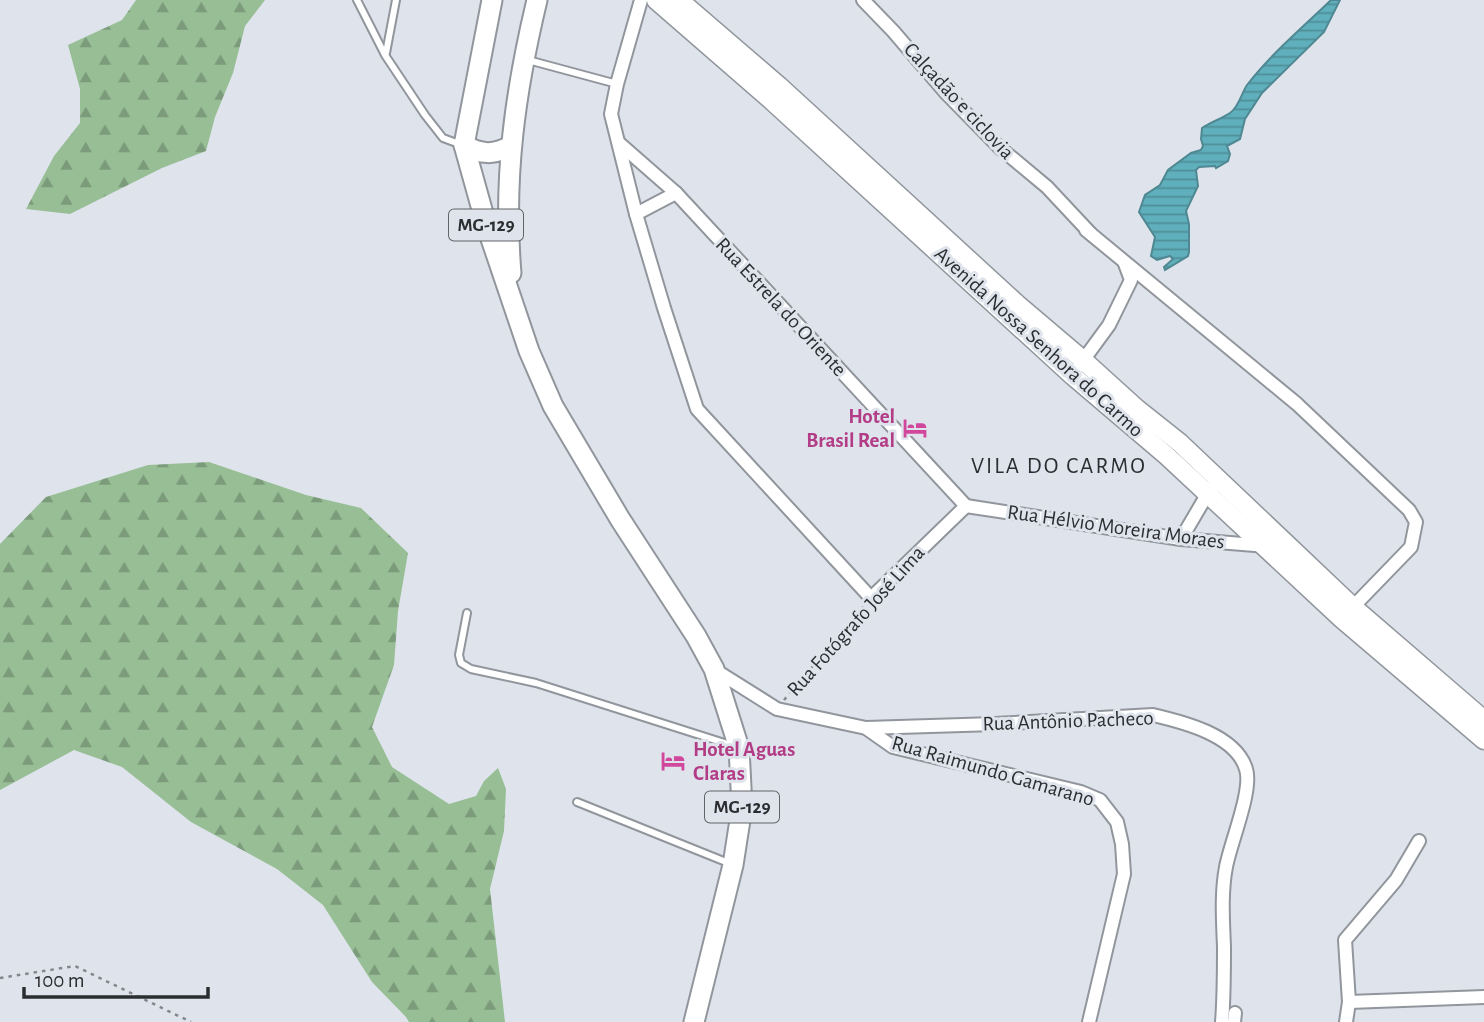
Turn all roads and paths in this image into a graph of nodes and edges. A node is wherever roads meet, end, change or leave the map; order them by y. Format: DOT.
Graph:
graph roads {
  1 [pos="357,0"];
  2 [pos="396,0"];
  3 [pos="492,0"];
  4 [pos="537,0"];
  5 [pos="641,0"];
  6 [pos="656,0"];
  7 [pos="679,0"];
  8 [pos="863,0"];
  9 [pos="385,55"];
  10 [pos="523,58"];
  11 [pos="617,84"];
  12 [pos="774,93"];
  13 [pos="620,144"];
  14 [pos="464,145"];
  15 [pos="511,146"];
  16 [pos="676,193"];
  17 [pos="636,214"];
  18 [pos="1086,230"];
  19 [pos="514,302"];
  20 [pos="1013,311"];
  21 [pos="1083,360"];
  22 [pos="1073,376"];
  23 [pos="1131,414"];
  24 [pos="1212,486"];
  25 [pos="966,506"];
  26 [pos="1181,539"];
  27 [pos="1272,541"];
  28 [pos="871,598"];
  29 [pos="467,613"];
  30 [pos="1348,613"];
  31 [pos="1398,655"];
  32 [pos="714,669"];
  33 [pos="777,709"];
  34 [pos="1484,720"];
  35 [pos="866,728"];
  36 [pos="1484,740"];
  37 [pos="739,748"];
  38 [pos="577,802"];
  39 [pos="1419,841"];
  40 [pos="733,865"];
  41 [pos="0,978"];
  42 [pos="1484,998"];
  43 [pos="1349,1002"];
  44 [pos="191,1022"];
  45 [pos="694,1022"];
  46 [pos="1089,1022"];
  47 [pos="1222,1022"];
  48 [pos="1346,1022"];
  1 -- 9 [label="lane"];
  2 -- 9 [label="lane"];
  3 -- 14 [label="main road, MG-129"];
  4 -- 10 [label="main road, MG-129"];
  5 -- 11 [label="street"];
  6 -- 12 [label="street, Avenida Nossa Senhora do Carmo"];
  7 -- 12 [label="street, Avenida Nossa Senhora do Carmo"];
  8 -- 18 [label="street, Calçadão e ciclovia"];
  9 -- 14 [label="lane"];
  10 -- 11 [label="lane"];
  10 -- 15 [label="main road, MG-129"];
  11 -- 13 [label="street"];
  12 -- 20 [label="street, Avenida Nossa Senhora do Carmo"];
  13 -- 16 [label="street, Rua Estrela do Oriente"];
  13 -- 17 [label="street"];
  14 -- 15 [label="main road"];
  14 -- 19 [label="main road, MG-129"];
  15 -- 19 [label="main road, MG-129"];
  16 -- 17 [label="street"];
  16 -- 25 [label="street, Rua Estrela do Oriente"];
  17 -- 28 [label="street"];
  18 -- 21 [label="street"];
  18 -- 30 [label="street"];
  19 -- 32 [label="main road, MG-129"];
  20 -- 21 [label="street, Avenida Nossa Senhora do Carmo"];
  20 -- 22 [label="street, Avenida Nossa Senhora do Carmo"];
  21 -- 22 [label="street"];
  21 -- 23 [label="street, Avenida Nossa Senhora do Carmo"];
  22 -- 23 [label="street, Avenida Nossa Senhora do Carmo"];
  23 -- 24 [label="street, Avenida Nossa Senhora do Carmo"];
  24 -- 26 [label="street"];
  24 -- 27 [label="street, Avenida Nossa Senhora do Carmo"];
  25 -- 26 [label="street, Rua Hélvio Moreira Moraes"];
  25 -- 28 [label="street, Rua Fotógrafo José Lima"];
  26 -- 27 [label="street, Rua Hélvio Moreira Moraes"];
  27 -- 30 [label="street, Avenida Nossa Senhora do Carmo"];
  28 -- 33 [label="path, Rua Fotógrafo José Lima"];
  29 -- 37 [label="lane"];
  30 -- 31 [label="street, Avenida Nossa Senhora do Carmo"];
  31 -- 34 [label="street, Avenida Nossa Senhora do Carmo"];
  31 -- 36 [label="street, Avenida Nossa Senhora do Carmo"];
  32 -- 33 [label="street, Rua Raimundo Gamarano"];
  32 -- 37 [label="main road, MG-129"];
  33 -- 35 [label="street, Rua Raimundo Gamarano"];
  35 -- 46 [label="street, Rua Raimundo Gamarano"];
  35 -- 47 [label="street, Rua Antônio Pacheco"];
  37 -- 40 [label="main road, MG-129"];
  38 -- 40 [label="lane"];
  39 -- 43 [label="street"];
  40 -- 45 [label="main road, MG-129"];
  41 -- 44 [label="path"];
  42 -- 43 [label="street"];
  43 -- 48 [label="street"];
}
